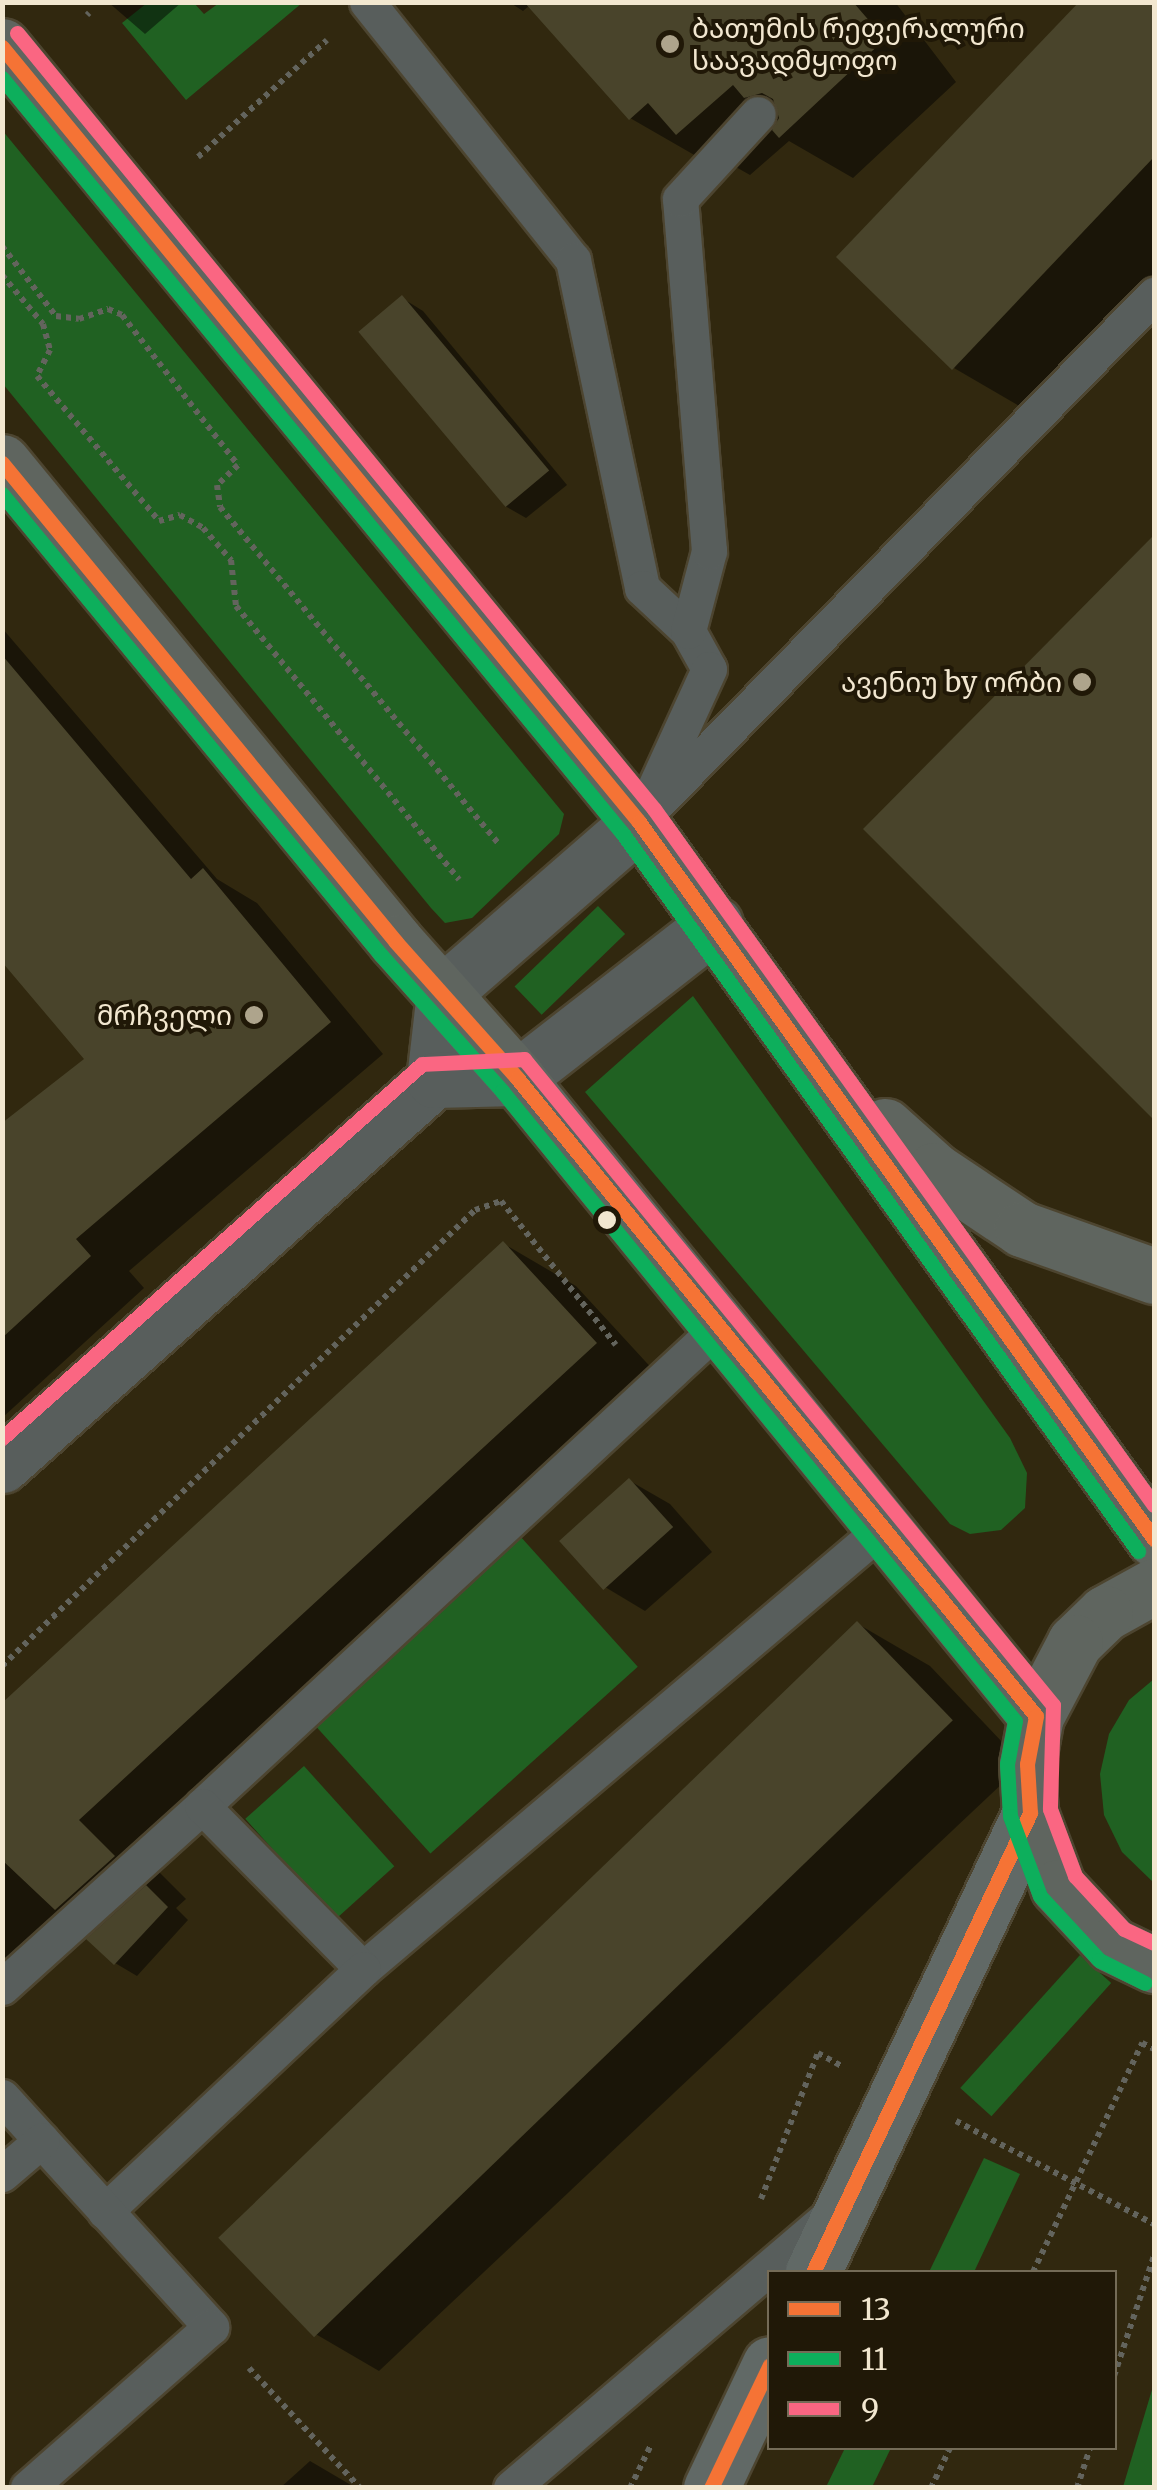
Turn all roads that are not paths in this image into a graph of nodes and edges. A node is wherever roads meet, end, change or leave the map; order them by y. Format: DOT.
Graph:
graph roads {
  1 [pos="367,3"];
  2 [pos="2,46"];
  3 [pos="758,114"];
  4 [pos="1154,295"];
  5 [pos="2,462"];
  6 [pos="688,631"];
  7 [pos="639,822"];
  8 [pos="714,924"];
  9 [pos="444,992"];
  10 [pos="813,1061"];
  11 [pos="517,1078"];
  12 [pos="434,1080"];
  13 [pos="1154,1276"];
  14 [pos="718,1327"];
  15 [pos="2,1465"];
  16 [pos="884,1528"];
  17 [pos="1154,1539"];
  18 [pos="1154,1586"];
  19 [pos="1036,1716"];
  20 [pos="202,1806"];
  21 [pos="1030,1813"];
  22 [pos="1154,1965"];
  23 [pos="363,1970"];
  24 [pos="2,1987"];
  25 [pos="2,2097"];
  26 [pos="42,2140"];
  27 [pos="2,2174"];
  28 [pos="847,2201"];
  29 [pos="106,2211"];
  30 [pos="814,2270"];
  31 [pos="767,2370"];
  32 [pos="28,2488"];
  33 [pos="510,2488"];
  34 [pos="711,2488"];
  1 -- 6 [label="lane"];
  2 -- 7 [label="main road"];
  3 -- 6 [label="lane"];
  4 -- 7 [label="lane"];
  5 -- 9 [label="main road"];
  6 -- 7 [label="lane"];
  7 -- 8 [label="main road"];
  7 -- 9 [label="street"];
  8 -- 10 [label="main road"];
  8 -- 11 [label="street"];
  9 -- 11 [label="main road"];
  9 -- 12 [label="street"];
  10 -- 13 [label="main road"];
  10 -- 17 [label="main road"];
  11 -- 12 [label="street"];
  11 -- 14 [label="main road"];
  12 -- 15 [label="street"];
  14 -- 16 [label="main road"];
  14 -- 20 [label="lane"];
  16 -- 19 [label="main road"];
  16 -- 23 [label="lane"];
  18 -- 19 [label="main road"];
  19 -- 21 [label="main road"];
  20 -- 23 [label="lane"];
  20 -- 24 [label="lane"];
  21 -- 22 [label="main road"];
  21 -- 28 [label="main road"];
  23 -- 29 [label="lane"];
  25 -- 26 [label="lane"];
  26 -- 27 [label="lane"];
  26 -- 29 [label="lane"];
  28 -- 30 [label="main road"];
  28 -- 33 [label="lane"];
  29 -- 32 [label="lane"];
  31 -- 34 [label="main road"];
}
